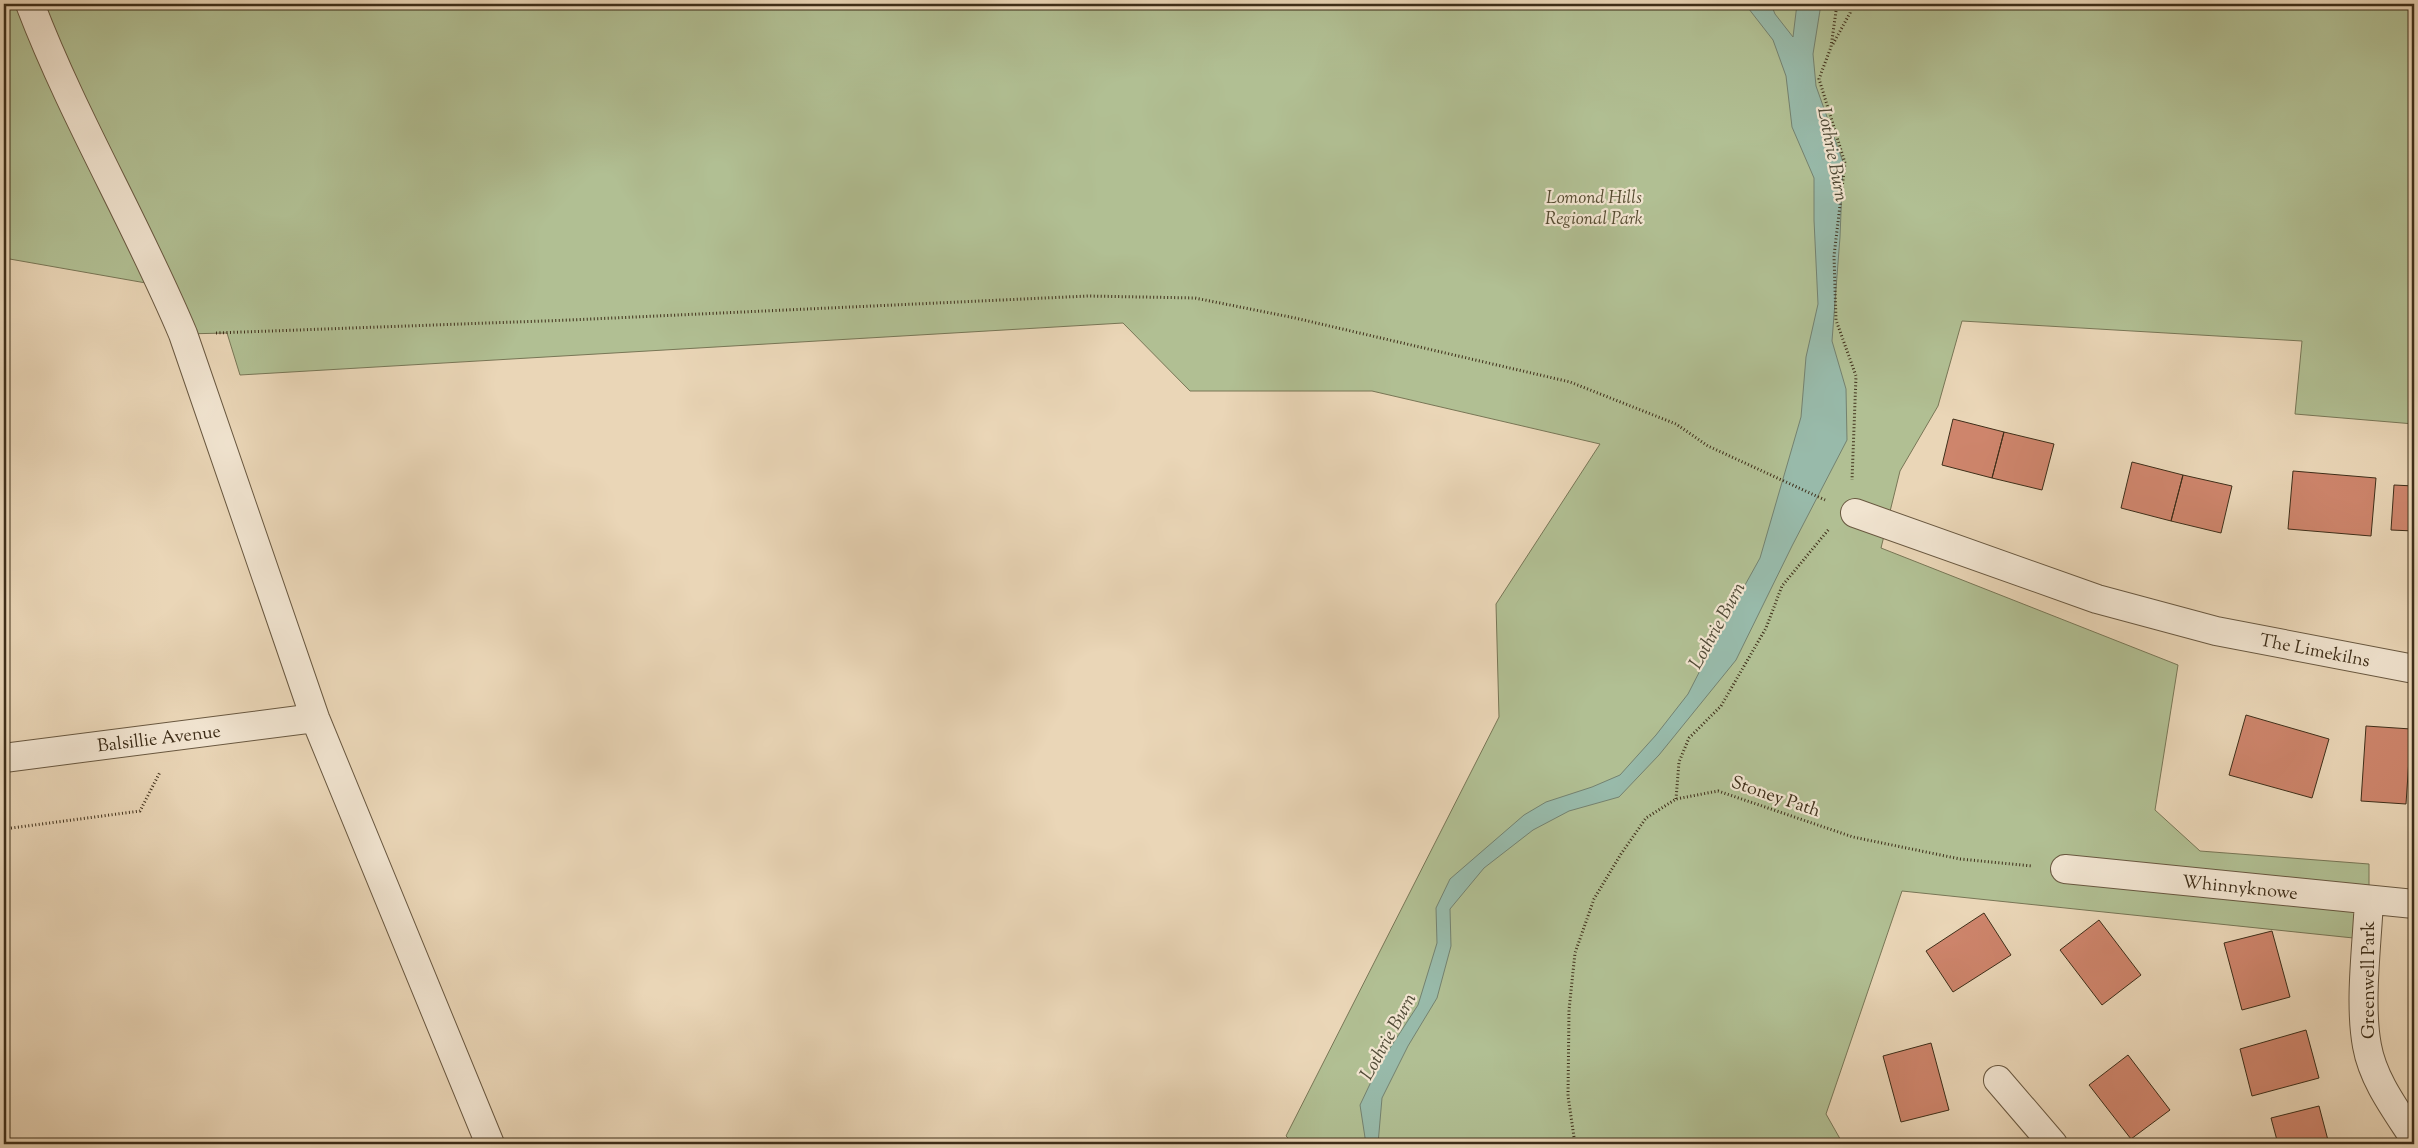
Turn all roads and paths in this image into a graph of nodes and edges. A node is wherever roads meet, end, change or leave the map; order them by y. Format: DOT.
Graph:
graph roads {
  1 [pos="30,4"];
  2 [pos="1837,4"];
  3 [pos="1851,4"];
  4 [pos="1832,47"];
  5 [pos="183,334"];
  6 [pos="1855,513"];
  7 [pos="2414,668"];
  8 [pos="315,718"];
  9 [pos="178,735"];
  10 [pos="4,758"];
  11 [pos="1676,799"];
  12 [pos="4,829"];
  13 [pos="2065,869"];
  14 [pos="2369,900"];
  15 [pos="2414,904"];
  16 [pos="1998,1080"];
  17 [pos="2414,1138"];
  18 [pos="490,1144"];
  19 [pos="1575,1144"];
  20 [pos="2053,1144"];
  1 -- 5 [label="street"];
  2 -- 4 [label="path"];
  3 -- 4 [label="path"];
  4 -- 6 [label="path"];
  5 -- 6 [label="path"];
  5 -- 8 [label="street"];
  6 -- 7 [label="street, The Limekilns"];
  6 -- 11 [label="path"];
  8 -- 9 [label="street, Balsillie Avenue"];
  8 -- 18 [label="street"];
  9 -- 10 [label="street, Balsillie Avenue"];
  9 -- 12 [label="path"];
  11 -- 13 [label="path, Stoney Path"];
  11 -- 19 [label="path, Stoney Path"];
  13 -- 14 [label="street, Whinnyknowe"];
  14 -- 15 [label="street, Whinnyknowe"];
  14 -- 17 [label="street, Greenwell Park"];
  16 -- 20 [label="street"];
}
